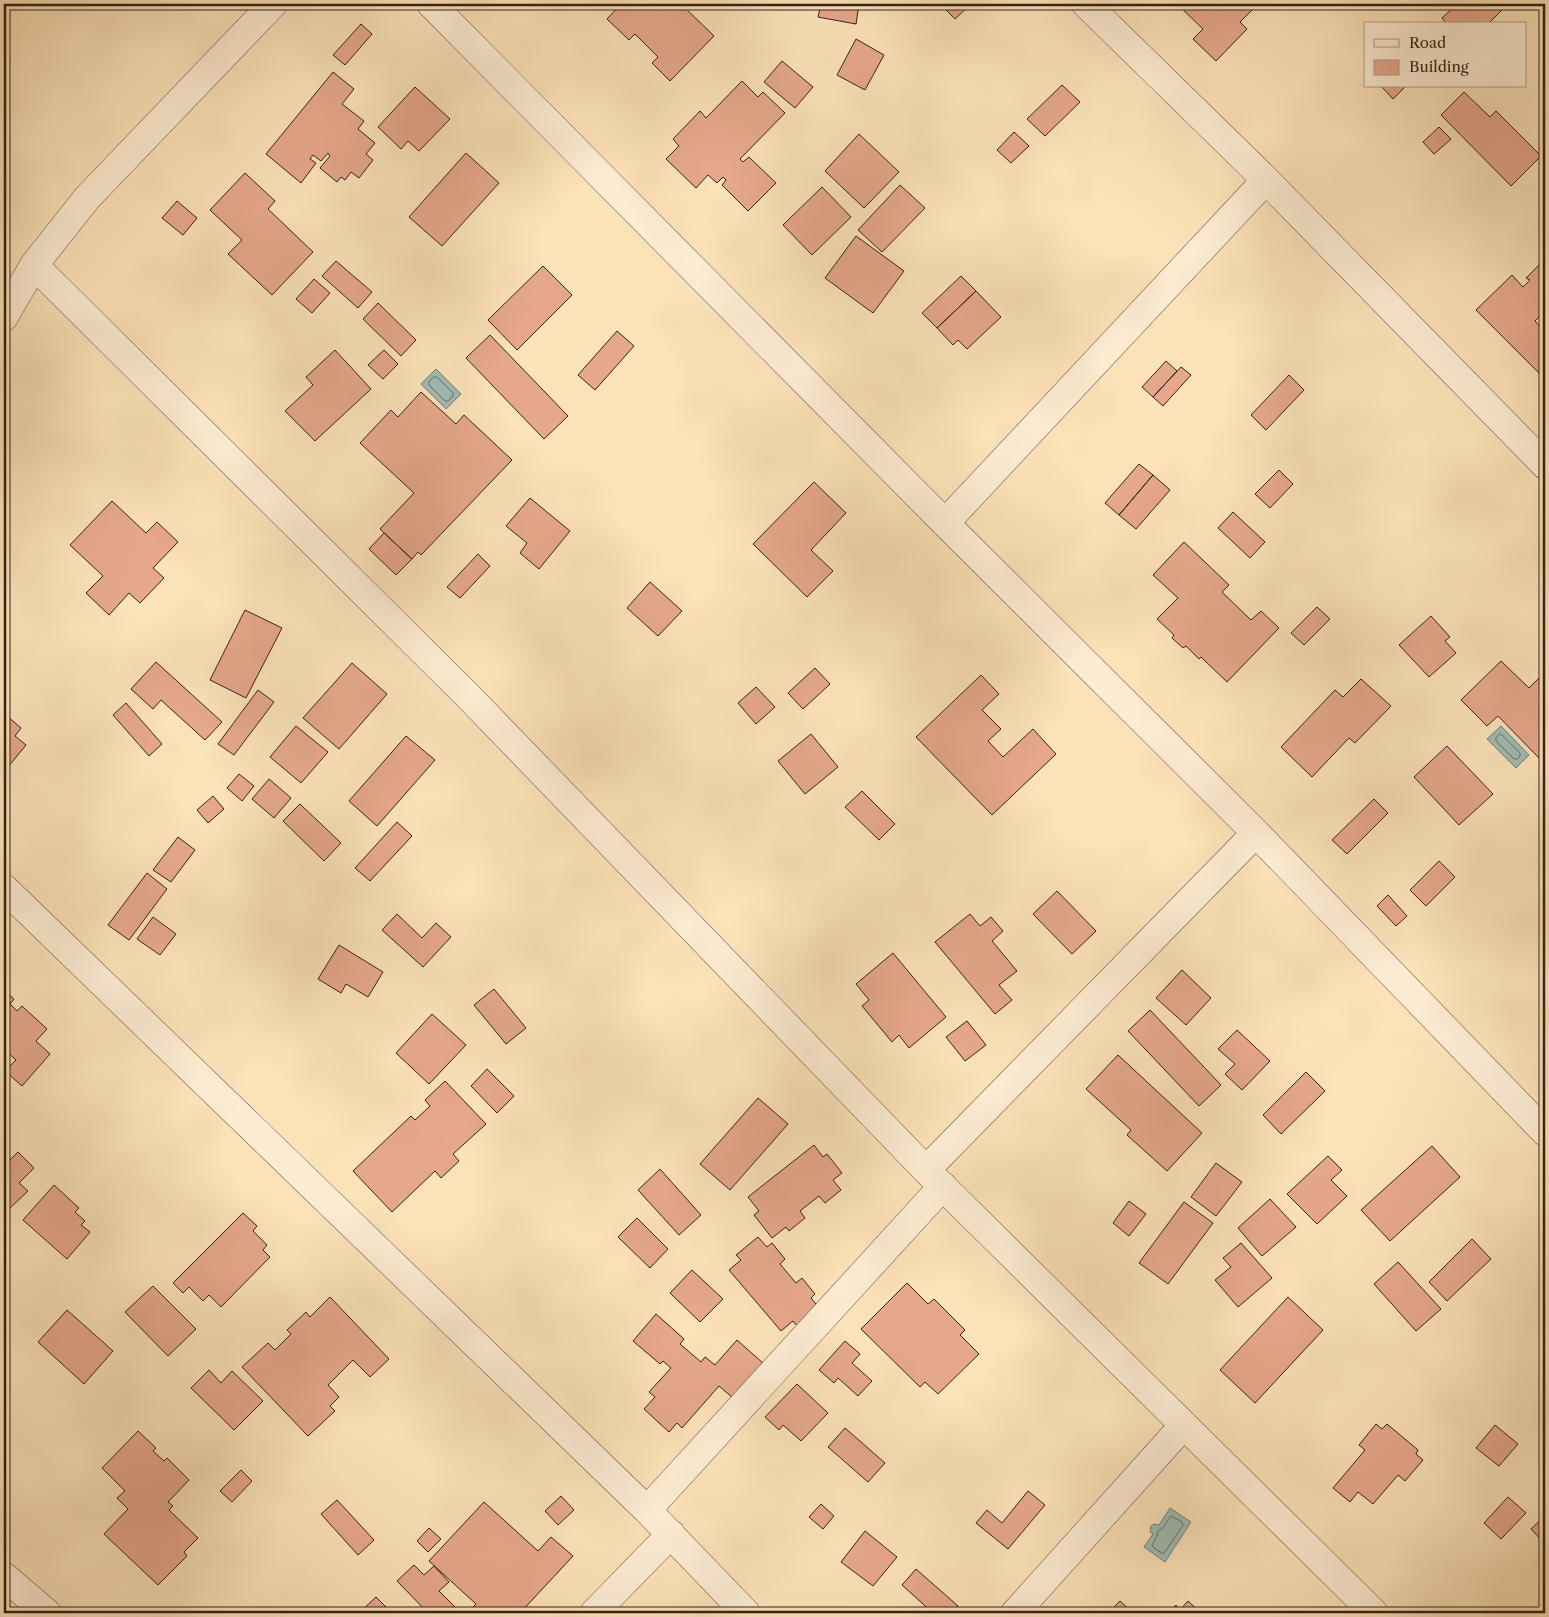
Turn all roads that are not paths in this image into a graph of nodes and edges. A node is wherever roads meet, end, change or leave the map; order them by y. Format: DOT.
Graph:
graph roads {
  1 [pos="431,4"];
  2 [pos="1086,4"];
  3 [pos="265,6"];
  4 [pos="1266,180"];
  5 [pos="34,265"];
  6 [pos="4,317"];
  7 [pos="1545,465"];
  8 [pos="945,523"];
  9 [pos="1256,833"];
  10 [pos="4,888"];
  11 [pos="1545,1132"];
  12 [pos="934,1178"];
  13 [pos="1184,1425"];
  14 [pos="647,1510"];
  15 [pos="670,1534"];
  16 [pos="4,1576"];
  17 [pos="47,1613"];
  18 [pos="594,1613"];
  19 [pos="746,1613"];
  20 [pos="1015,1613"];
  21 [pos="1374,1613"];
  1 -- 8 [label="street"];
  2 -- 4 [label="street"];
  3 -- 5 [label="street"];
  4 -- 7 [label="street"];
  4 -- 8 [label="street"];
  5 -- 6 [label="street"];
  5 -- 12 [label="street"];
  8 -- 9 [label="street"];
  9 -- 11 [label="street"];
  9 -- 12 [label="street"];
  10 -- 14 [label="street"];
  12 -- 13 [label="street"];
  12 -- 14 [label="street"];
  13 -- 20 [label="street"];
  13 -- 21 [label="street"];
  14 -- 15 [label="street"];
  15 -- 18 [label="street"];
  15 -- 19 [label="street"];
  16 -- 17 [label="street"];
}
